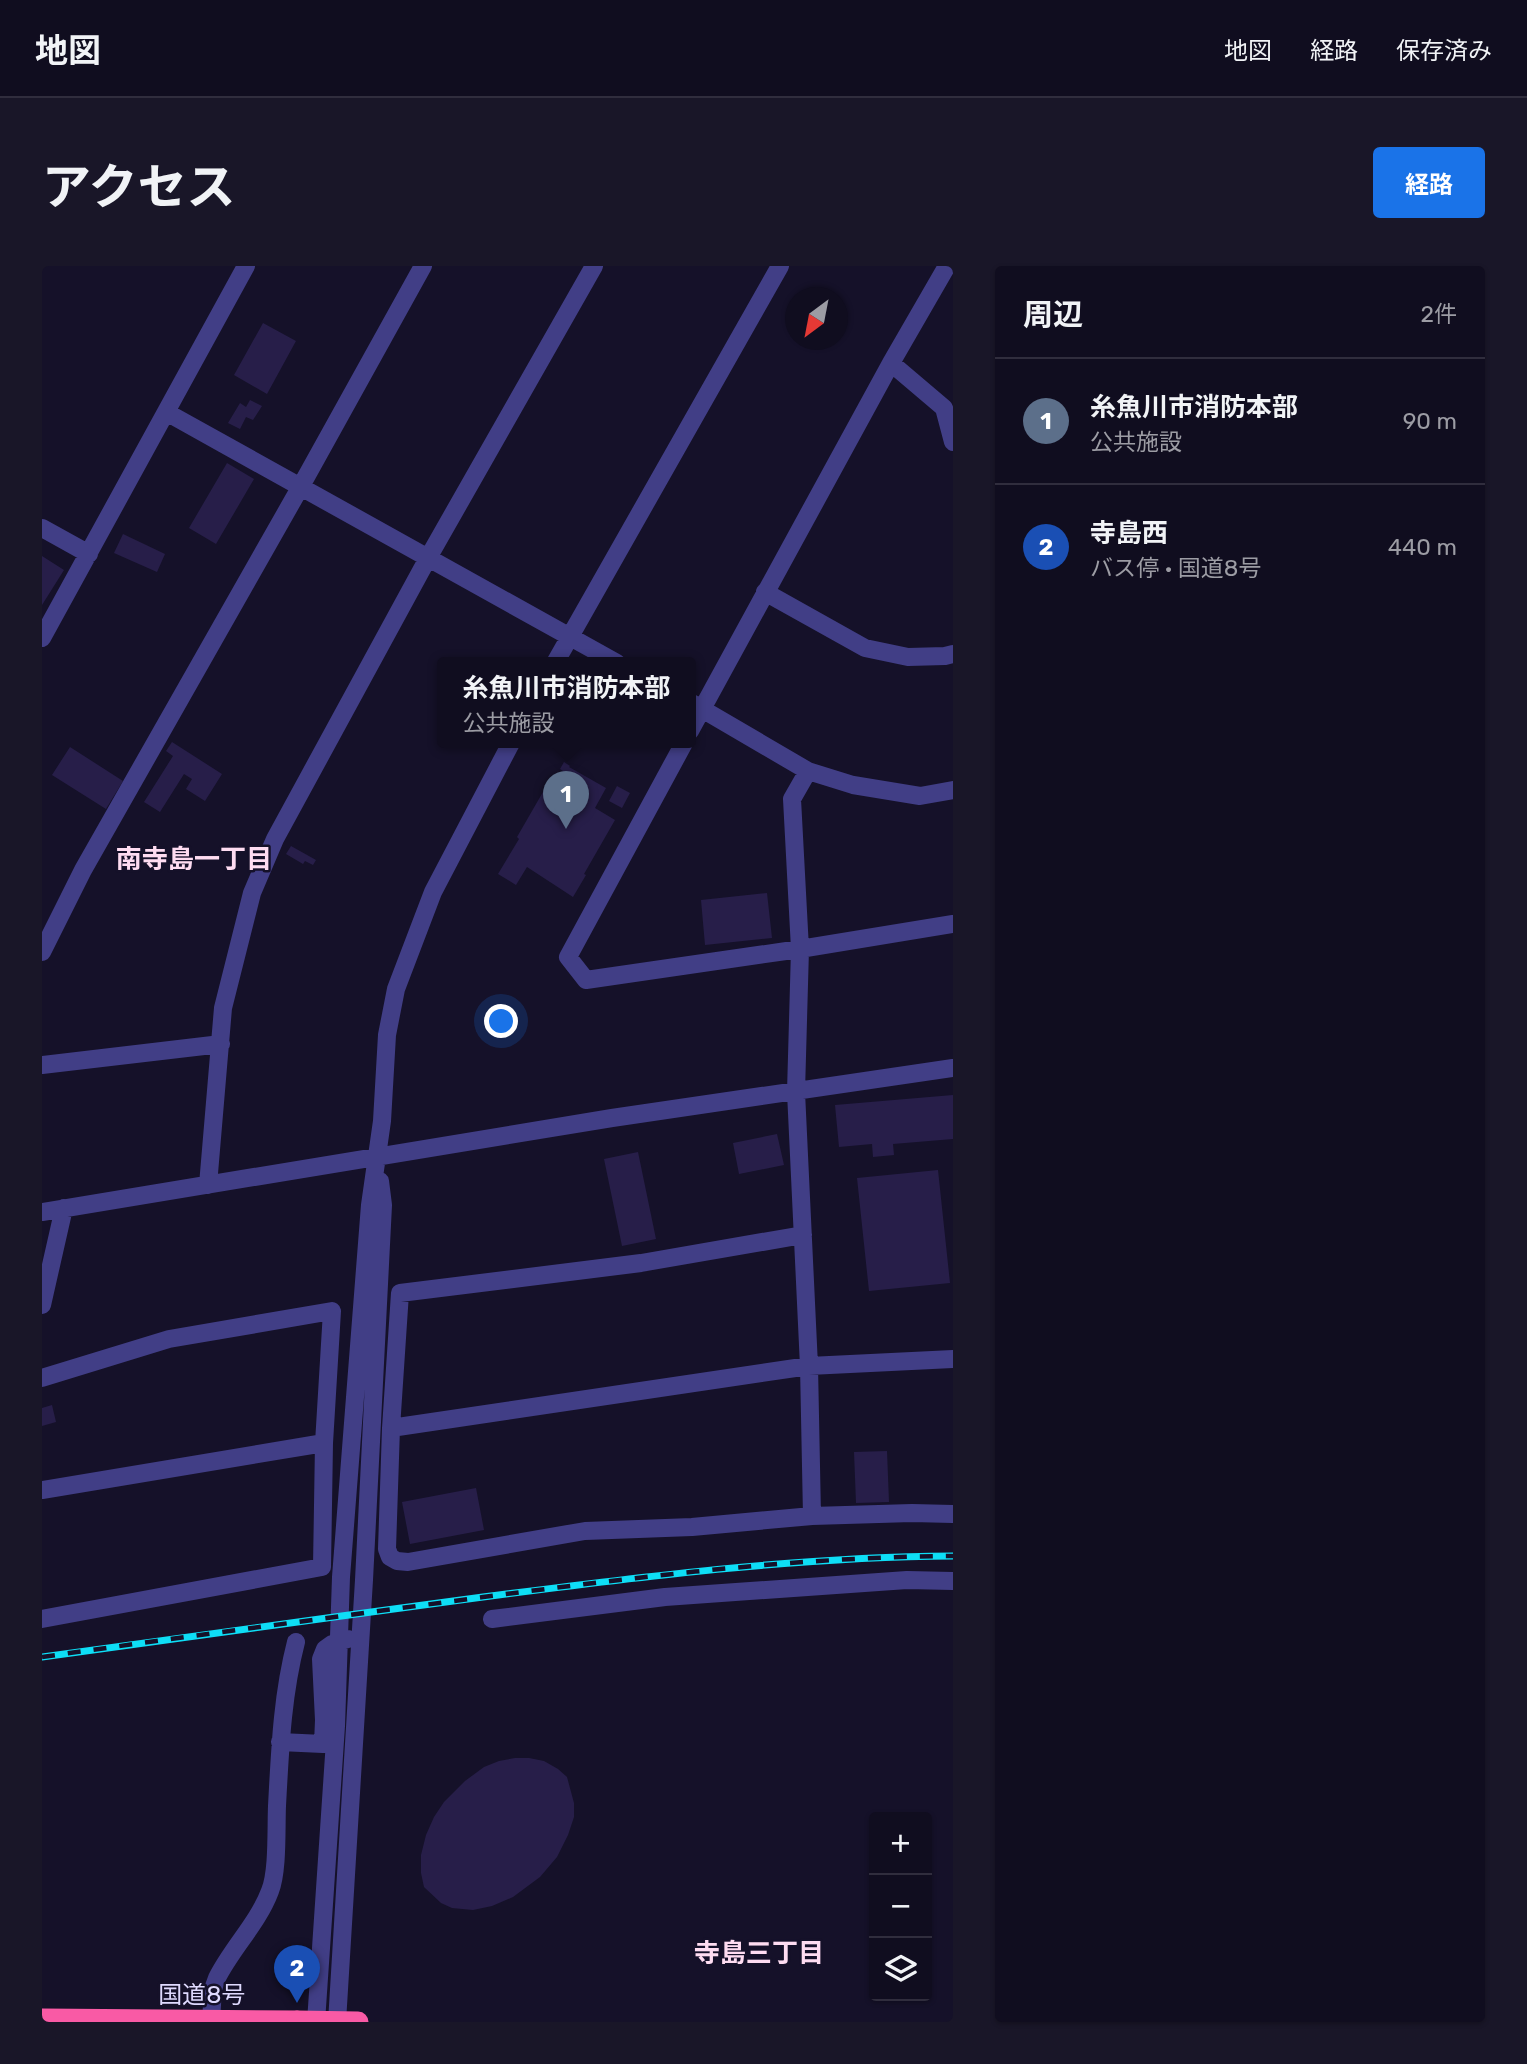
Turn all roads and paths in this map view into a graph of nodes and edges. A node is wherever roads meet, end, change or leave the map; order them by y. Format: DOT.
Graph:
graph roads {
  1 [pos="246,266"];
  2 [pos="422,266"];
  3 [pos="594,266"];
  4 [pos="780,266"];
  5 [pos="947,266"];
  6 [pos="891,363"];
  7 [pos="166,412"];
  8 [pos="953,442"];
  9 [pos="301,486"];
  10 [pos="42,528"];
  11 [pos="89,554"];
  12 [pos="428,558"];
  13 [pos="765,593"];
  14 [pos="569,637"];
  15 [pos="42,638"];
  16 [pos="953,653"];
  17 [pos="558,657"];
  18 [pos="606,657"];
  19 [pos="696,705"];
  20 [pos="509,748"];
  21 [pos="681,748"];
  22 [pos="807,771"];
  23 [pos="953,790"];
  24 [pos="953,924"];
  25 [pos="800,949"];
  26 [pos="42,953"];
  27 [pos="221,1044"];
  28 [pos="42,1065"];
  29 [pos="953,1068"];
  30 [pos="796,1092"];
  31 [pos="378,1157"];
  32 [pos="208,1185"];
  33 [pos="64,1208"];
  34 [pos="42,1212"];
  35 [pos="803,1236"];
  36 [pos="42,1304"];
  37 [pos="953,1359"];
  38 [pos="809,1366"];
  39 [pos="42,1378"];
  40 [pos="391,1428"];
  41 [pos="324,1443"];
  42 [pos="42,1490"];
  43 [pos="953,1514"];
  44 [pos="812,1516"];
  45 [pos="953,1581"];
  46 [pos="42,1619"];
  47 [pos="492,1619"];
  48 [pos="361,1636"];
  49 [pos="339,1641"];
  50 [pos="296,1642"];
  51 [pos="280,1742"];
  52 [pos="42,2019"];
  53 [pos="108,2021"];
  54 [pos="211,2021"];
  55 [pos="297,2021"];
  56 [pos="316,2022"];
  57 [pos="337,2022"];
  58 [pos="360,2022"];
  1 -- 7 [label="street"];
  2 -- 9 [label="street"];
  3 -- 12 [label="street"];
  4 -- 14 [label="street"];
  5 -- 6 [label="street"];
  6 -- 8 [label="street"];
  6 -- 13 [label="street"];
  7 -- 9 [label="street"];
  7 -- 11 [label="street"];
  9 -- 12 [label="street"];
  9 -- 26 [label="street"];
  10 -- 11 [label="street"];
  11 -- 15 [label="street"];
  12 -- 14 [label="street"];
  12 -- 27 [label="street"];
  13 -- 16 [label="street"];
  13 -- 19 [label="street"];
  14 -- 17 [label="street"];
  14 -- 18 [label="street"];
  19 -- 22 [label="street"];
  20 -- 31 [label="street"];
  21 -- 25 [label="street"];
  22 -- 23 [label="street"];
  22 -- 25 [label="street"];
  24 -- 25 [label="street"];
  25 -- 30 [label="street"];
  27 -- 28 [label="street"];
  27 -- 32 [label="street"];
  29 -- 30 [label="street"];
  30 -- 31 [label="street"];
  30 -- 35 [label="street"];
  31 -- 32 [label="street"];
  31 -- 48 [label="street"];
  31 -- 49 [label="street"];
  32 -- 33 [label="street"];
  33 -- 34 [label="street"];
  33 -- 36 [label="street"];
  35 -- 38 [label="street"];
  35 -- 40 [label="street"];
  37 -- 38 [label="street"];
  38 -- 40 [label="street"];
  38 -- 44 [label="street"];
  39 -- 41 [label="street"];
  40 -- 44 [label="street"];
  41 -- 42 [label="street"];
  41 -- 46 [label="street"];
  43 -- 44 [label="street"];
  45 -- 47 [label="street"];
  48 -- 49 [label="street"];
  48 -- 57 [label="street"];
  49 -- 51 [label="street"];
  49 -- 56 [label="street"];
  50 -- 51 [label="street"];
  51 -- 54 [label="street"];
  52 -- 53 [label="highway, 国道8号"];
  53 -- 54 [label="highway, 国道8号"];
  54 -- 55 [label="highway, 国道8号"];
  55 -- 58 [label="highway, 国道8号, bridge"];
}
